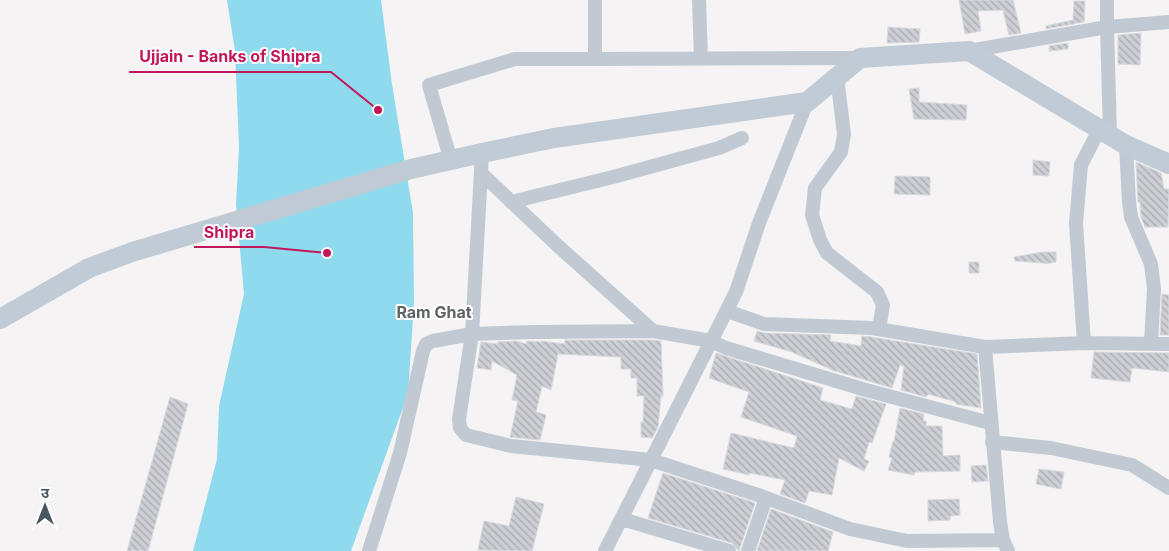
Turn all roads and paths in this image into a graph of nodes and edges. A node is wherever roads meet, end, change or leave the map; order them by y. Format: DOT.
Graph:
graph roads {
  1 [pos="595,0"];
  2 [pos="699,0"];
  3 [pos="1107,0"];
  4 [pos="1169,22"];
  5 [pos="1107,27"];
  6 [pos="969,51"];
  7 [pos="860,58"];
  8 [pos="595,59"];
  9 [pos="701,59"];
  10 [pos="837,77"];
  11 [pos="807,102"];
  12 [pos="1112,136"];
  13 [pos="742,138"];
  14 [pos="482,153"];
  15 [pos="451,161"];
  16 [pos="1169,164"];
  17 [pos="481,173"];
  18 [pos="511,202"];
  19 [pos="726,311"];
  20 [pos="0,319"];
  21 [pos="879,329"];
  22 [pos="653,331"];
  23 [pos="472,334"];
  24 [pos="711,341"];
  25 [pos="1084,343"];
  26 [pos="1151,343"];
  27 [pos="1169,344"];
  28 [pos="985,346"];
  29 [pos="990,423"];
  30 [pos="992,442"];
  31 [pos="652,460"];
  32 [pos="1169,488"];
  33 [pos="766,498"];
  34 [pos="622,519"];
  35 [pos="1006,545"];
  36 [pos="370,551"];
  37 [pos="605,551"];
  38 [pos="729,551"];
  39 [pos="748,551"];
  1 -- 8 [label="street"];
  2 -- 9 [label="street"];
  3 -- 5 [label="street"];
  4 -- 5 [label="street"];
  5 -- 6 [label="street"];
  5 -- 12 [label="street"];
  6 -- 7 [label="main road"];
  6 -- 12 [label="main road"];
  7 -- 9 [label="street"];
  7 -- 10 [label="main road"];
  8 -- 9 [label="street"];
  8 -- 15 [label="street"];
  10 -- 11 [label="main road"];
  10 -- 21 [label="street"];
  11 -- 14 [label="main road"];
  11 -- 19 [label="street"];
  12 -- 16 [label="main road"];
  12 -- 25 [label="street"];
  12 -- 26 [label="street"];
  13 -- 18 [label="street"];
  14 -- 15 [label="main road"];
  14 -- 17 [label="street"];
  15 -- 20 [label="main road"];
  17 -- 18 [label="street"];
  17 -- 23 [label="street"];
  18 -- 22 [label="street"];
  19 -- 21 [label="street"];
  19 -- 24 [label="street"];
  21 -- 28 [label="street"];
  22 -- 23 [label="street"];
  22 -- 24 [label="street"];
  23 -- 31 [label="street"];
  23 -- 36 [label="street"];
  24 -- 29 [label="street"];
  24 -- 31 [label="street"];
  25 -- 26 [label="street"];
  25 -- 28 [label="street"];
  26 -- 27 [label="street"];
  28 -- 29 [label="street"];
  29 -- 30 [label="street"];
  30 -- 32 [label="street"];
  30 -- 35 [label="street"];
  31 -- 33 [label="street"];
  31 -- 34 [label="street"];
  33 -- 35 [label="street"];
  33 -- 39 [label="street"];
  34 -- 37 [label="street"];
  34 -- 38 [label="street"];
}
